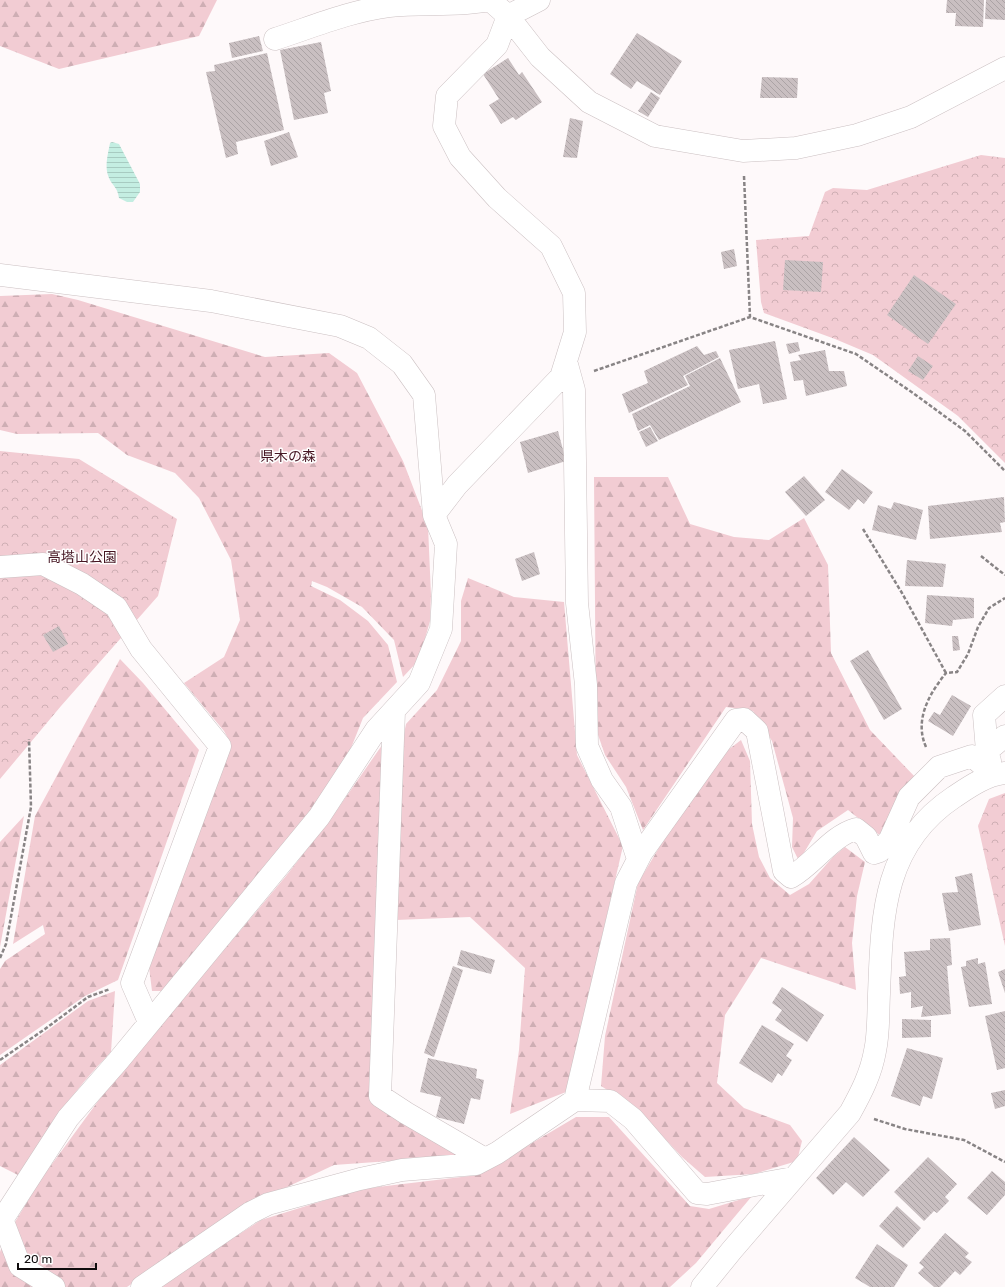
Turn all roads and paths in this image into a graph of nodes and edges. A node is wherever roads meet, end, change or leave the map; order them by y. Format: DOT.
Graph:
graph roads {
  1 [pos="490,0"];
  2 [pos="539,0"];
  3 [pos="508,16"];
  4 [pos="275,38"];
  5 [pos="1005,68"];
  6 [pos="743,151"];
  7 [pos="0,275"];
  8 [pos="750,318"];
  9 [pos="569,370"];
  10 [pos="1005,471"];
  11 [pos="434,514"];
  12 [pos="863,529"];
  13 [pos="982,556"];
  14 [pos="0,567"];
  15 [pos="1005,576"];
  16 [pos="1005,598"];
  17 [pos="946,673"];
  18 [pos="1005,696"];
  19 [pos="394,711"];
  20 [pos="1005,736"];
  21 [pos="28,739"];
  22 [pos="987,751"];
  23 [pos="936,769"];
  24 [pos="999,774"];
  25 [pos="638,859"];
  26 [pos="0,958"];
  27 [pos="114,987"];
  28 [pos="149,1022"];
  29 [pos="0,1060"];
  30 [pos="575,1100"];
  31 [pos="850,1113"];
  32 [pos="484,1159"];
  33 [pos="1005,1162"];
  34 [pos="792,1178"];
  35 [pos="1,1221"];
  36 [pos="54,1287"];
  37 [pos="142,1287"];
  38 [pos="702,1287"];
  1 -- 3 [label="street"];
  1 -- 4 [label="street"];
  2 -- 3 [label="street"];
  3 -- 6 [label="street"];
  3 -- 9 [label="street"];
  5 -- 6 [label="street"];
  6 -- 8 [label="path"];
  7 -- 11 [label="street"];
  8 -- 9 [label="path"];
  8 -- 10 [label="path"];
  9 -- 11 [label="street"];
  9 -- 25 [label="street"];
  11 -- 19 [label="street"];
  12 -- 17 [label="path"];
  13 -- 15 [label="path"];
  14 -- 28 [label="street"];
  16 -- 17 [label="path"];
  17 -- 23 [label="path"];
  18 -- 22 [label="street"];
  19 -- 28 [label="street"];
  19 -- 32 [label="street"];
  20 -- 22 [label="street"];
  21 -- 26 [label="path"];
  22 -- 24 [label="street"];
  23 -- 24 [label="street"];
  23 -- 25 [label="street"];
  24 -- 31 [label="street"];
  25 -- 30 [label="street"];
  27 -- 29 [label="path"];
  28 -- 35 [label="street"];
  30 -- 32 [label="street"];
  30 -- 34 [label="street"];
  31 -- 33 [label="path"];
  31 -- 34 [label="street"];
  32 -- 37 [label="street"];
  34 -- 38 [label="street"];
  35 -- 36 [label="street"];
}
